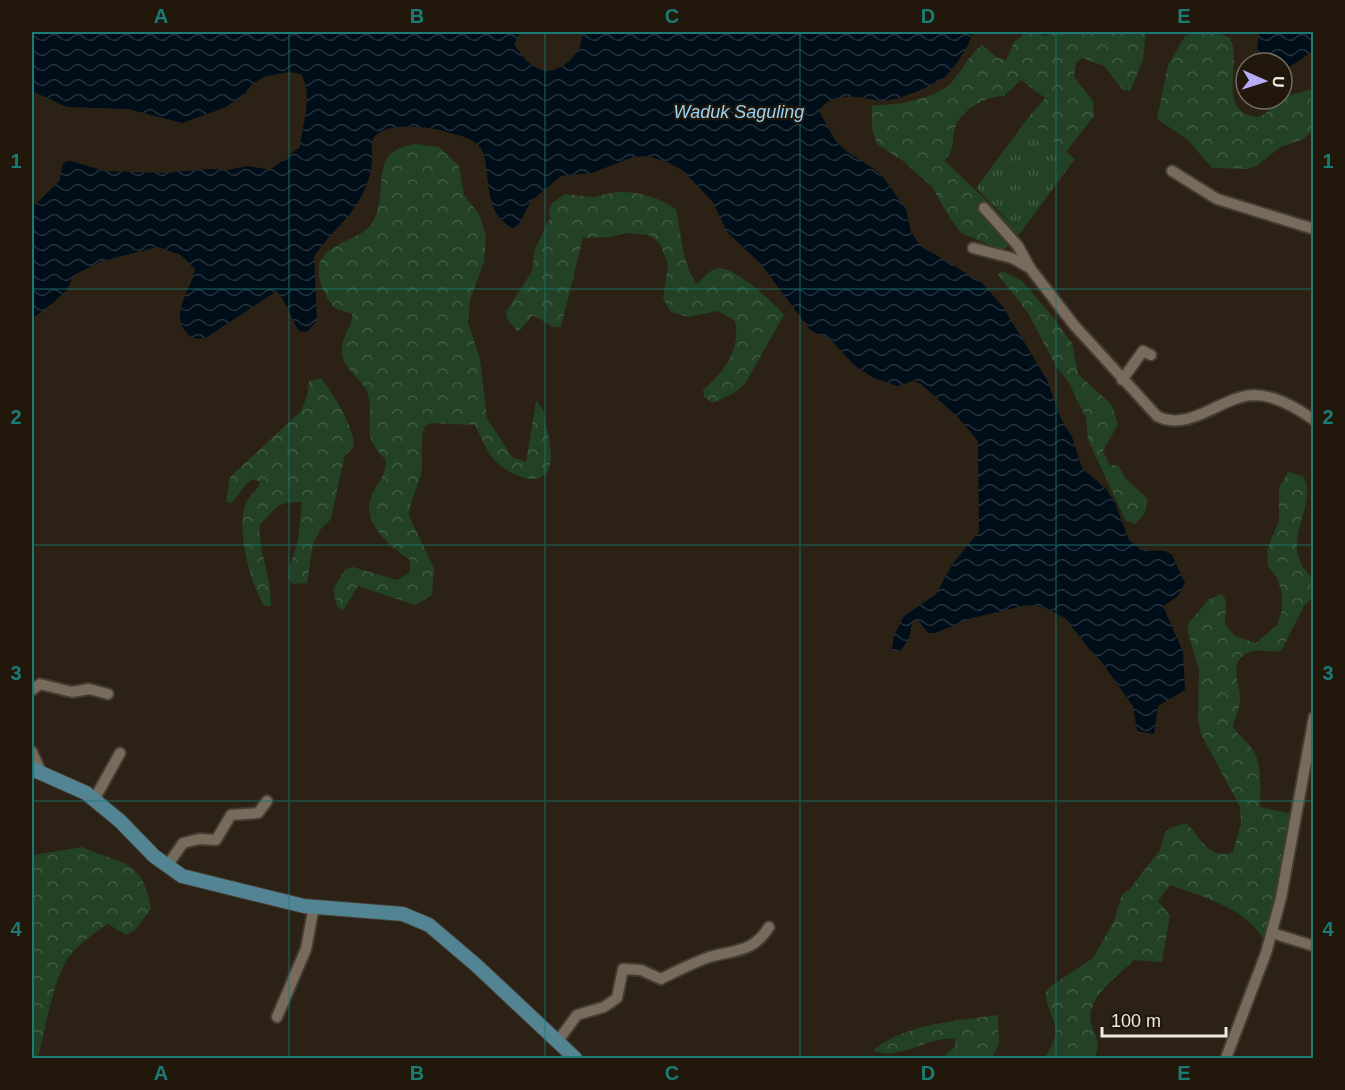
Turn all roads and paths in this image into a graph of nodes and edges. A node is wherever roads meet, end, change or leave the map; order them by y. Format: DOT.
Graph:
graph roads {
  1 [pos="1172,171"];
  2 [pos="984,208"];
  3 [pos="1314,229"];
  4 [pos="973,248"];
  5 [pos="1030,268"];
  6 [pos="1151,355"];
  7 [pos="1122,380"];
  8 [pos="1314,420"];
  9 [pos="32,690"];
  10 [pos="108,694"];
  11 [pos="1314,717"];
  12 [pos="32,752"];
  13 [pos="120,753"];
  14 [pos="37,770"];
  15 [pos="94,800"];
  16 [pos="267,801"];
  17 [pos="167,866"];
  18 [pos="314,906"];
  19 [pos="769,927"];
  20 [pos="1272,933"];
  21 [pos="1314,946"];
  22 [pos="277,1017"];
  23 [pos="557,1042"];
  24 [pos="575,1059"];
  25 [pos="1226,1059"];
  1 -- 3 [label="street"];
  2 -- 5 [label="street"];
  4 -- 5 [label="street"];
  5 -- 7 [label="street"];
  6 -- 7 [label="street"];
  7 -- 8 [label="street"];
  9 -- 10 [label="street"];
  11 -- 20 [label="street"];
  12 -- 14 [label="street"];
  13 -- 15 [label="street"];
  14 -- 15 [label="main road"];
  15 -- 17 [label="main road"];
  16 -- 17 [label="street"];
  17 -- 18 [label="main road"];
  18 -- 22 [label="street"];
  18 -- 23 [label="main road"];
  19 -- 23 [label="street"];
  20 -- 21 [label="street"];
  20 -- 25 [label="street"];
  23 -- 24 [label="main road"];
}
